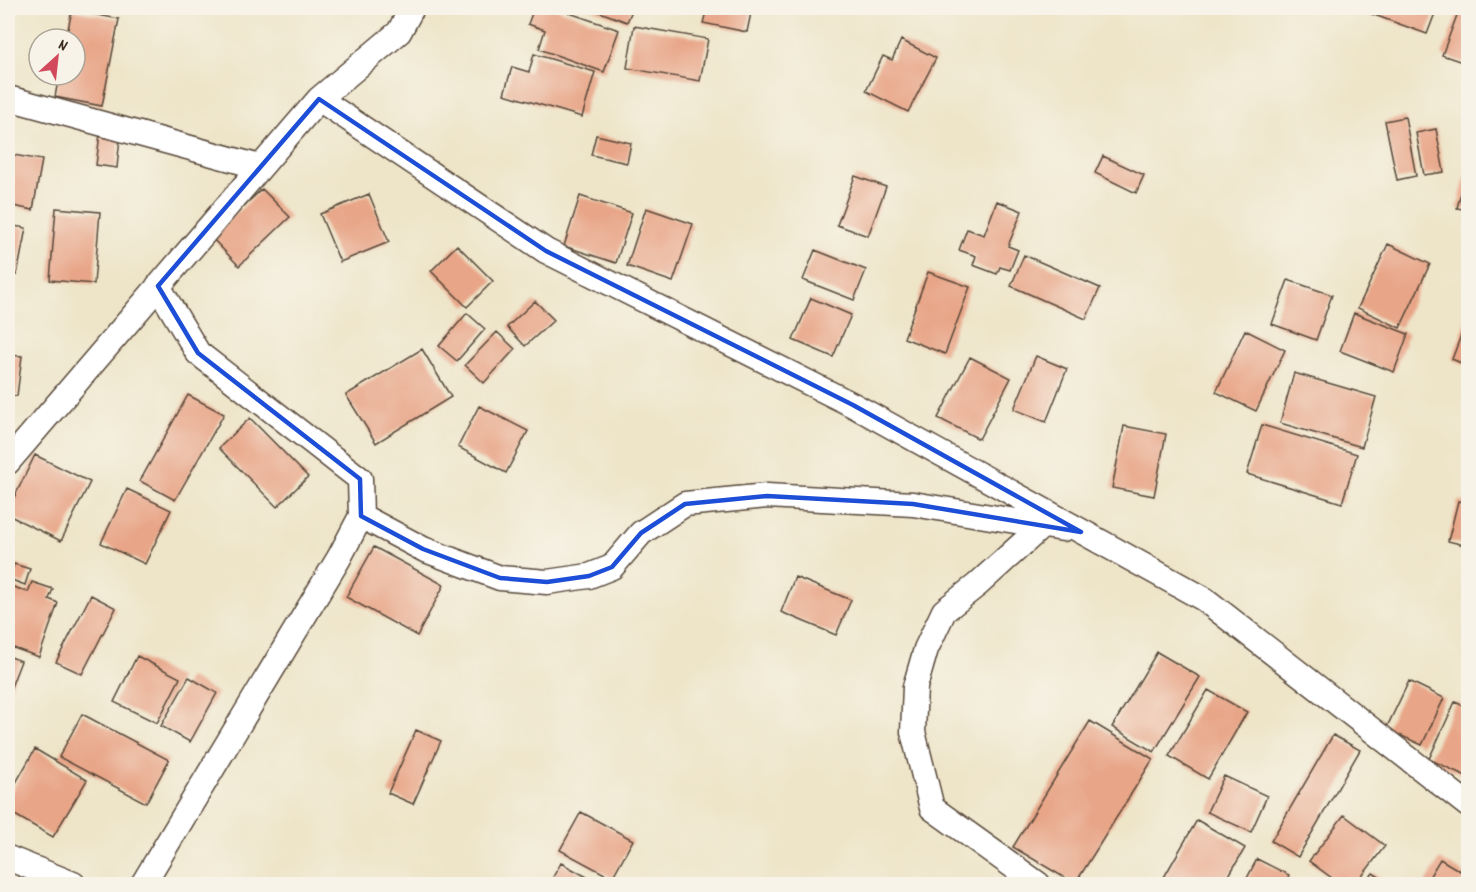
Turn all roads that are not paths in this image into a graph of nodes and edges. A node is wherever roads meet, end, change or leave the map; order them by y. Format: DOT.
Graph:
graph roads {
  1 [pos="412,8"];
  2 [pos="8,98"];
  3 [pos="319,99"];
  4 [pos="260,167"];
  5 [pos="158,286"];
  6 [pos="8,462"];
  7 [pos="361,516"];
  8 [pos="1043,525"];
  9 [pos="1081,532"];
  10 [pos="1468,805"];
  11 [pos="8,858"];
  12 [pos="73,885"];
  13 [pos="143,885"];
  14 [pos="1038,885"];
  1 -- 3 [label="street"];
  2 -- 4 [label="street"];
  3 -- 4 [label="street"];
  3 -- 9 [label="street"];
  4 -- 5 [label="street"];
  5 -- 6 [label="street"];
  5 -- 7 [label="street"];
  7 -- 8 [label="street"];
  7 -- 13 [label="street"];
  8 -- 9 [label="street"];
  8 -- 14 [label="street"];
  9 -- 10 [label="street"];
  11 -- 12 [label="street"];
}
